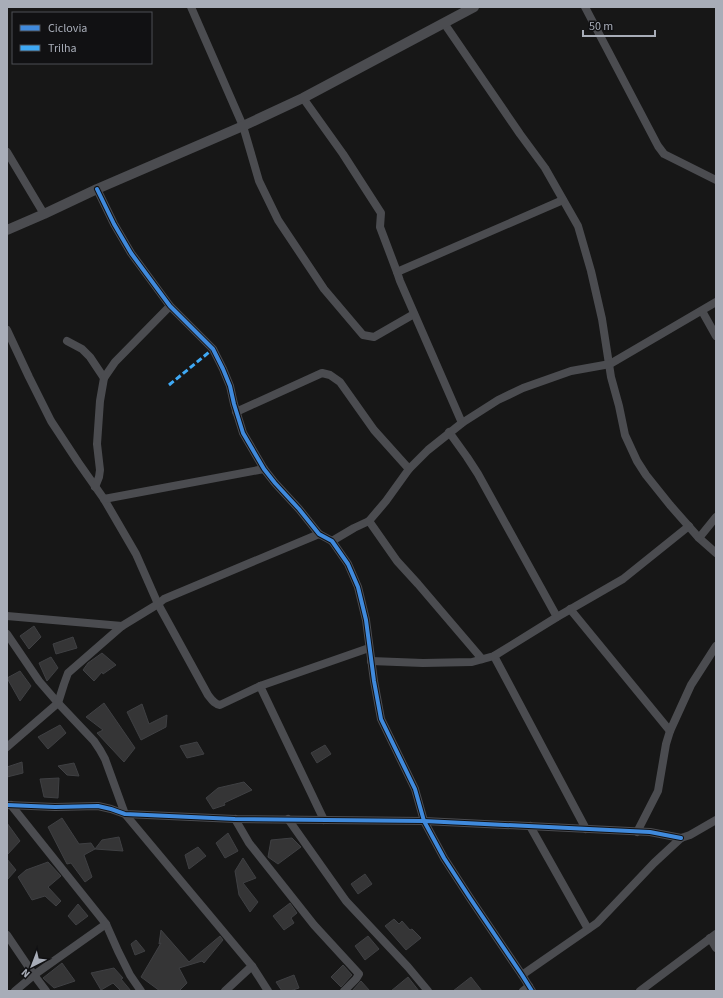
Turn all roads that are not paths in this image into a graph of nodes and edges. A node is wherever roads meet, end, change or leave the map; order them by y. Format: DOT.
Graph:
graph roads {
  1 [pos="191,7"];
  2 [pos="474,7"];
  3 [pos="586,7"];
  4 [pos="444,23"];
  5 [pos="303,98"];
  6 [pos="242,126"];
  7 [pos="7,152"];
  8 [pos="716,180"];
  9 [pos="97,189"];
  10 [pos="563,200"];
  11 [pos="44,214"];
  12 [pos="7,230"];
  13 [pos="397,272"];
  14 [pos="716,302"];
  15 [pos="170,306"];
  16 [pos="702,311"];
  17 [pos="414,314"];
  18 [pos="7,330"];
  19 [pos="716,336"];
  20 [pos="67,340"];
  21 [pos="610,364"];
  22 [pos="104,378"];
  23 [pos="236,412"];
  24 [pos="462,423"];
  25 [pos="449,432"];
  26 [pos="264,469"];
  27 [pos="409,469"];
  28 [pos="96,487"];
  29 [pos="104,499"];
  30 [pos="716,517"];
  31 [pos="369,521"];
  32 [pos="689,526"];
  33 [pos="319,534"];
  34 [pos="699,538"];
  35 [pos="332,541"];
  36 [pos="716,553"];
  37 [pos="158,604"];
  38 [pos="570,609"];
  39 [pos="7,616"];
  40 [pos="557,618"];
  41 [pos="122,626"];
  42 [pos="7,634"];
  43 [pos="716,646"];
  44 [pos="369,648"];
  45 [pos="494,656"];
  46 [pos="482,659"];
  47 [pos="371,661"];
  48 [pos="260,686"];
  49 [pos="58,704"];
  50 [pos="670,731"];
  51 [pos="7,746"];
  52 [pos="9,805"];
  53 [pos="126,814"];
  54 [pos="235,819"];
  55 [pos="288,819"];
  56 [pos="324,820"];
  57 [pos="716,820"];
  58 [pos="424,821"];
  59 [pos="530,826"];
  60 [pos="586,829"];
  61 [pos="637,832"];
  62 [pos="681,838"];
  63 [pos="106,924"];
  64 [pos="588,929"];
  65 [pos="7,935"];
  66 [pos="713,936"];
  67 [pos="716,948"];
  68 [pos="252,966"];
  69 [pos="34,975"];
  70 [pos="522,975"];
  71 [pos="528,989"];
  72 [pos="15,991"];
  73 [pos="46,991"];
  74 [pos="141,991"];
  75 [pos="225,991"];
  76 [pos="268,991"];
  77 [pos="344,991"];
  78 [pos="428,991"];
  79 [pos="640,991"];
  1 -- 6 [label="street"];
  2 -- 4 [label="street"];
  3 -- 8 [label="street"];
  4 -- 5 [label="street"];
  4 -- 10 [label="street"];
  5 -- 6 [label="street"];
  5 -- 13 [label="street"];
  6 -- 9 [label="street"];
  6 -- 17 [label="street"];
  7 -- 11 [label="street"];
  9 -- 11 [label="street"];
  9 -- 15 [label="street"];
  10 -- 13 [label="street"];
  10 -- 21 [label="street"];
  11 -- 12 [label="street"];
  13 -- 17 [label="street"];
  14 -- 16 [label="street"];
  15 -- 22 [label="street"];
  15 -- 23 [label="street"];
  16 -- 19 [label="street"];
  16 -- 21 [label="street"];
  17 -- 24 [label="street"];
  18 -- 28 [label="street"];
  20 -- 22 [label="street"];
  21 -- 24 [label="street"];
  21 -- 32 [label="street"];
  22 -- 28 [label="street"];
  23 -- 26 [label="street"];
  23 -- 27 [label="street"];
  24 -- 25 [label="street"];
  25 -- 27 [label="street"];
  25 -- 40 [label="street"];
  26 -- 29 [label="street"];
  26 -- 33 [label="street"];
  27 -- 31 [label="street"];
  28 -- 29 [label="street"];
  29 -- 37 [label="street"];
  30 -- 34 [label="street"];
  31 -- 35 [label="street"];
  31 -- 46 [label="street"];
  32 -- 34 [label="street"];
  32 -- 38 [label="street"];
  33 -- 35 [label="street"];
  33 -- 37 [label="street"];
  34 -- 36 [label="street"];
  35 -- 44 [label="street"];
  37 -- 41 [label="street"];
  37 -- 48 [label="street"];
  38 -- 40 [label="street"];
  38 -- 50 [label="street"];
  39 -- 41 [label="street"];
  40 -- 45 [label="street"];
  41 -- 49 [label="street"];
  42 -- 49 [label="street"];
  43 -- 50 [label="street"];
  44 -- 47 [label="street"];
  44 -- 48 [label="street"];
  45 -- 46 [label="street"];
  45 -- 60 [label="street"];
  46 -- 47 [label="street"];
  47 -- 58 [label="street"];
  48 -- 56 [label="street"];
  49 -- 51 [label="street"];
  49 -- 53 [label="street"];
  50 -- 61 [label="street"];
  52 -- 53 [label="street"];
  52 -- 63 [label="street"];
  53 -- 54 [label="street"];
  53 -- 68 [label="street"];
  54 -- 55 [label="street"];
  54 -- 77 [label="street"];
  55 -- 56 [label="street"];
  55 -- 78 [label="street"];
  56 -- 58 [label="street"];
  57 -- 62 [label="street"];
  58 -- 59 [label="street"];
  58 -- 70 [label="street"];
  59 -- 60 [label="street"];
  59 -- 64 [label="street"];
  60 -- 61 [label="street"];
  61 -- 62 [label="street"];
  62 -- 64 [label="street"];
  63 -- 69 [label="street"];
  63 -- 74 [label="street"];
  64 -- 70 [label="street"];
  65 -- 69 [label="street"];
  66 -- 67 [label="street"];
  66 -- 79 [label="street"];
  68 -- 75 [label="street"];
  68 -- 76 [label="street"];
  69 -- 72 [label="street"];
  69 -- 73 [label="street"];
  70 -- 71 [label="street"];
}
